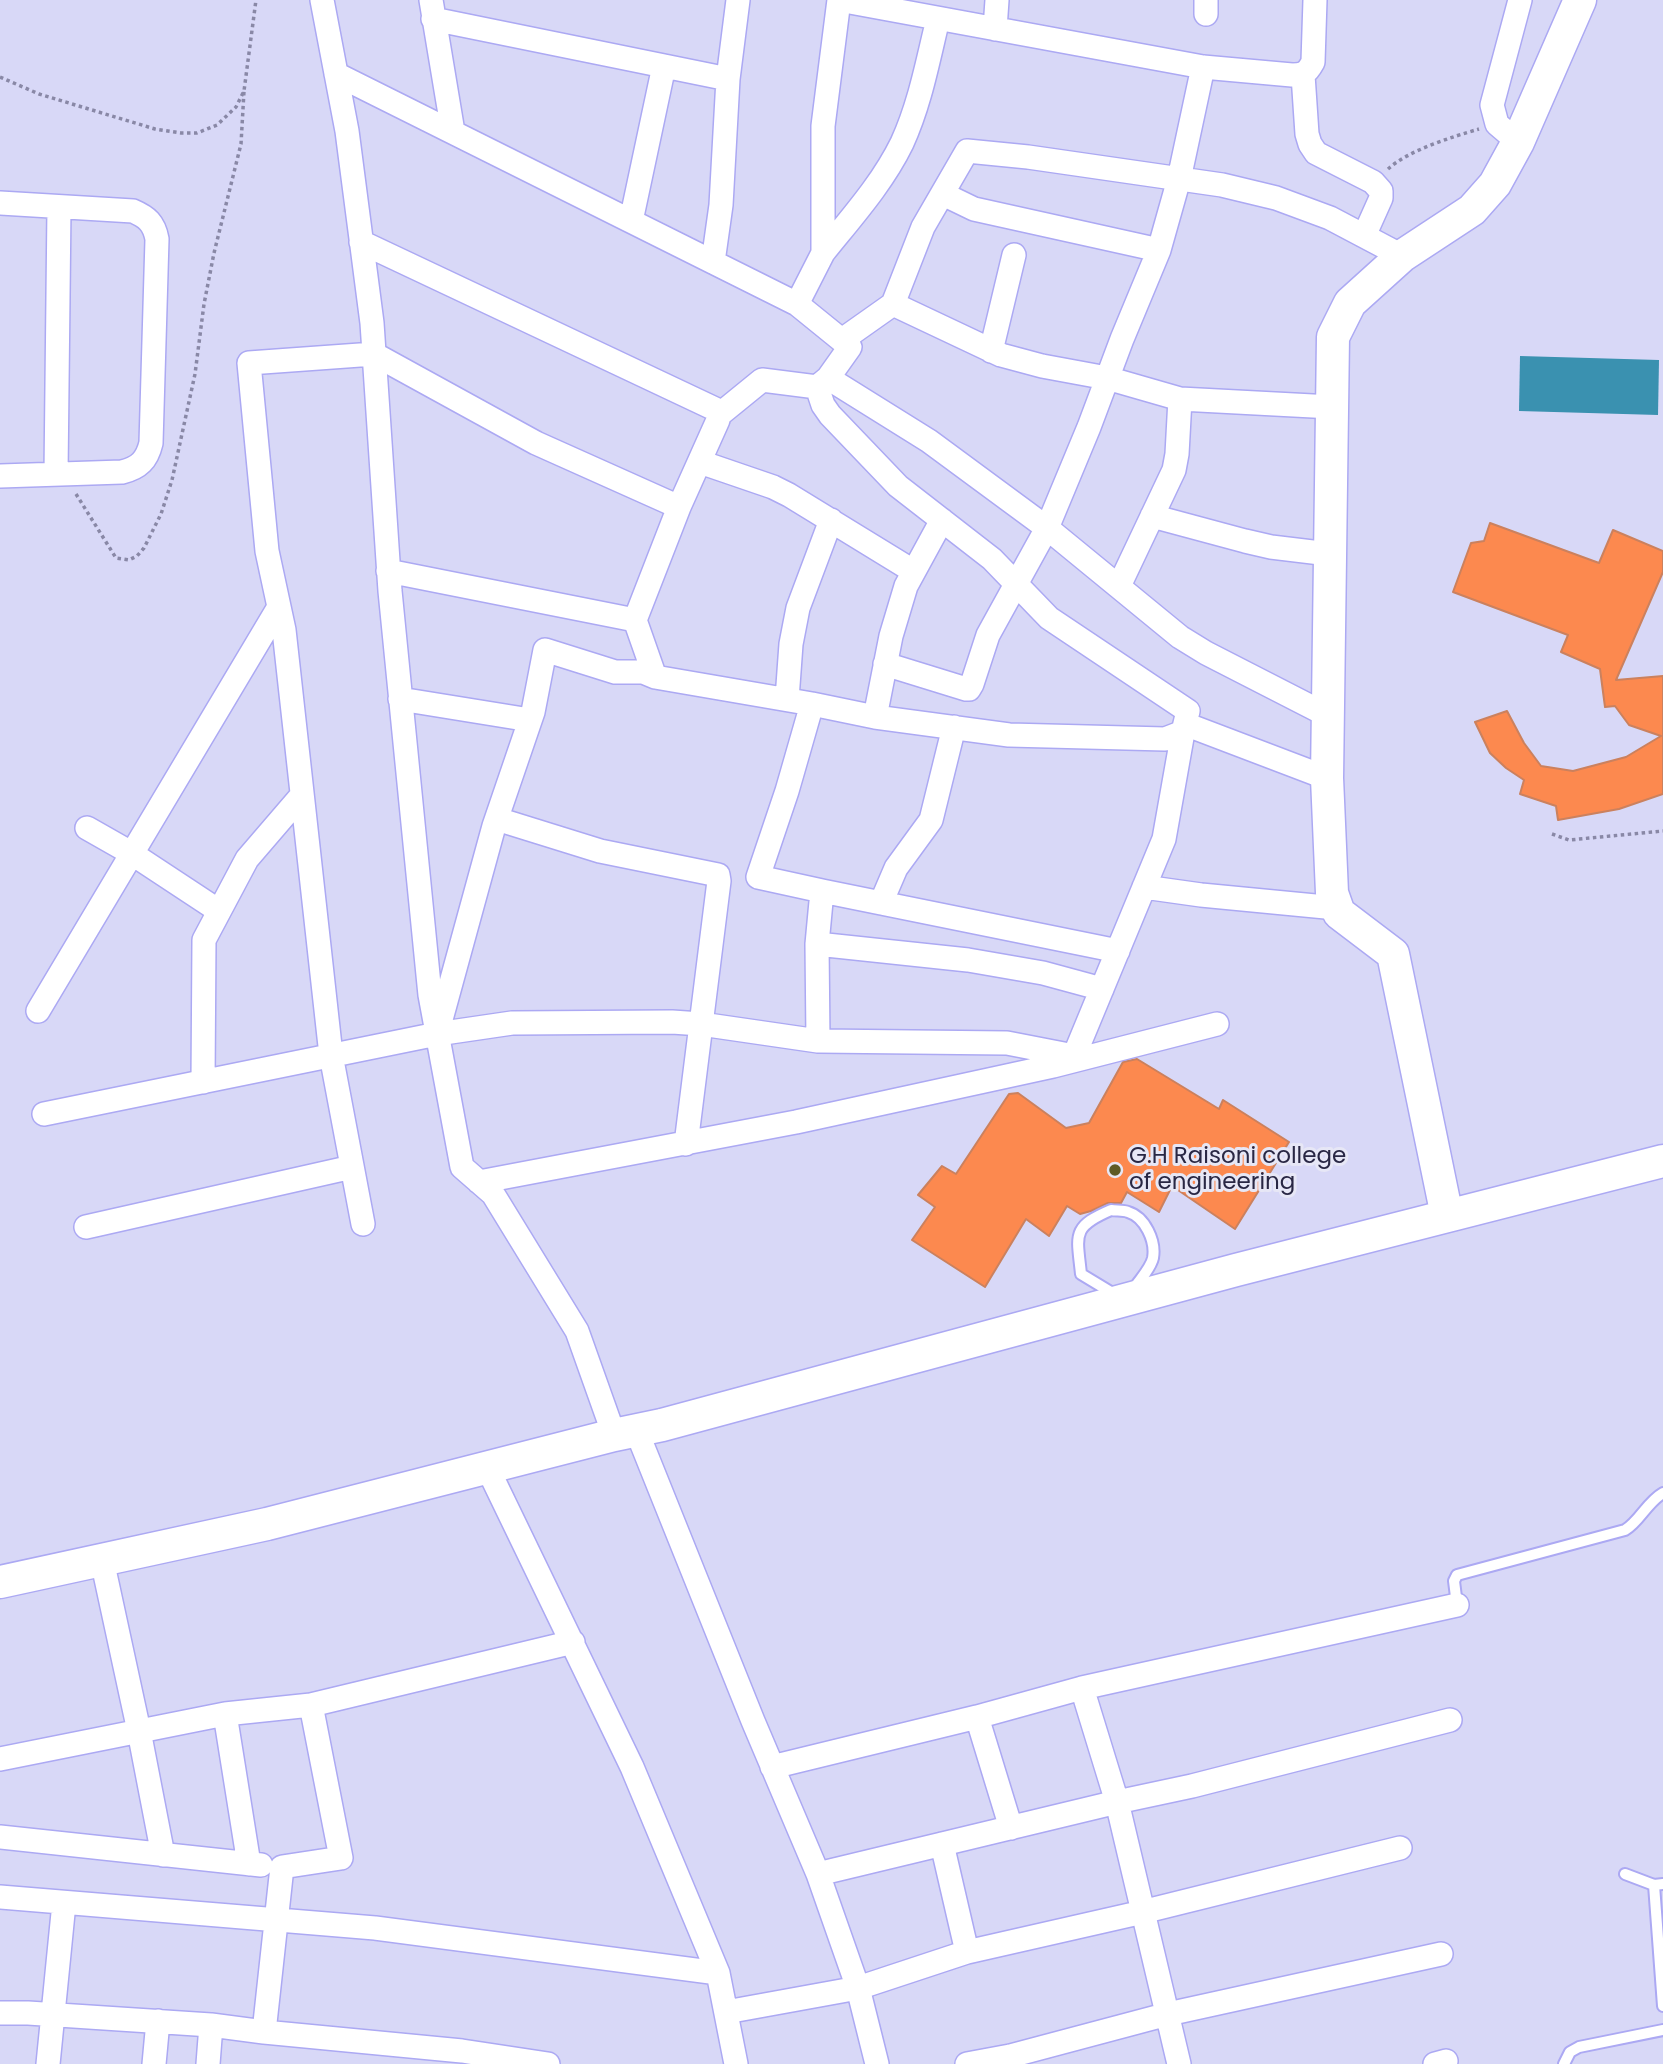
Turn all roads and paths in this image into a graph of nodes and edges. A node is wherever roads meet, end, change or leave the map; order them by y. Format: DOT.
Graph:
graph roads {
  1 [pos="256,0"];
  2 [pos="322,0"];
  3 [pos="738,0"];
  4 [pos="839,0"];
  5 [pos="997,0"];
  6 [pos="1315,0"];
  7 [pos="1520,0"];
  8 [pos="1580,0"];
  9 [pos="432,9"];
  10 [pos="937,19"];
  11 [pos="995,29"];
  12 [pos="664,66"];
  13 [pos="1203,67"];
  14 [pos="336,74"];
  15 [pos="1303,75"];
  16 [pos="0,76"];
  17 [pos="728,79"];
  18 [pos="244,91"];
  19 [pos="453,132"];
  20 [pos="1508,133"];
  21 [pos="1179,179"];
  22 [pos="1373,182"];
  23 [pos="943,194"];
  24 [pos="0,204"];
  25 [pos="59,207"];
  26 [pos="631,221"];
  27 [pos="1364,236"];
  28 [pos="361,242"];
  29 [pos="1159,250"];
  30 [pos="823,253"];
  31 [pos="1014,255"];
  32 [pos="1402,256"];
  33 [pos="713,262"];
  34 [pos="797,304"];
  35 [pos="892,304"];
  36 [pos="842,340"];
  37 [pos="991,351"];
  38 [pos="374,354"];
  39 [pos="1107,378"];
  40 [pos="823,382"];
  41 [pos="1180,399"];
  42 [pos="1332,407"];
  43 [pos="719,415"];
  44 [pos="700,462"];
  45 [pos="60,474"];
  46 [pos="0,476"];
  47 [pos="679,507"];
  48 [pos="1152,516"];
  49 [pos="831,520"];
  50 [pos="942,520"];
  51 [pos="1048,528"];
  52 [pos="1329,554"];
  53 [pos="913,570"];
  54 [pos="388,571"];
  55 [pos="1017,585"];
  56 [pos="1119,586"];
  57 [pos="279,607"];
  58 [pos="635,620"];
  59 [pos="885,664"];
  60 [pos="655,677"];
  61 [pos="400,699"];
  62 [pos="787,699"];
  63 [pos="812,704"];
  64 [pos="1327,715"];
  65 [pos="875,717"];
  66 [pos="530,720"];
  67 [pos="954,727"];
  68 [pos="1184,728"];
  69 [pos="1327,778"];
  70 [pos="303,795"];
  71 [pos="497,819"];
  72 [pos="87,828"];
  73 [pos="1663,831"];
  74 [pos="1552,834"];
  75 [pos="131,853"];
  76 [pos="718,875"];
  77 [pos="758,877"];
  78 [pos="1144,887"];
  79 [pos="822,891"];
  80 [pos="881,903"];
  81 [pos="1336,908"];
  82 [pos="219,911"];
  83 [pos="817,944"];
  84 [pos="1118,951"];
  85 [pos="1102,989"];
  86 [pos="37,1011"];
  87 [pos="701,1024"];
  88 [pos="1216,1024"];
  89 [pos="437,1034"];
  90 [pos="818,1041"];
  91 [pos="331,1055"];
  92 [pos="1073,1058"];
  93 [pos="203,1082"];
  94 [pos="44,1114"];
  95 [pos="686,1144"];
  96 [pos="1663,1161"];
  97 [pos="352,1167"];
  98 [pos="479,1182"];
  99 [pos="1447,1216"];
  100 [pos="363,1224"];
  101 [pos="86,1227"];
  102 [pos="1124,1300"];
  103 [pos="625,1433"];
  104 [pos="487,1467"];
  105 [pos="1663,1493"];
  106 [pos="102,1560"];
  107 [pos="0,1582"];
  108 [pos="1457,1605"];
  109 [pos="573,1643"];
  110 [pos="1082,1688"];
  111 [pos="311,1705"];
  112 [pos="225,1714"];
  113 [pos="978,1717"];
  114 [pos="1450,1720"];
  115 [pos="139,1731"];
  116 [pos="0,1759"];
  117 [pos="772,1767"];
  118 [pos="1117,1802"];
  119 [pos="1011,1828"];
  120 [pos="0,1837"];
  121 [pos="942,1844"];
  122 [pos="1400,1848"];
  123 [pos="163,1855"];
  124 [pos="249,1864"];
  125 [pos="282,1867"];
  126 [pos="818,1874"];
  127 [pos="1625,1874"];
  128 [pos="1658,1885"];
  129 [pos="0,1897"];
  130 [pos="64,1903"];
  131 [pos="1143,1912"];
  132 [pos="275,1920"];
  133 [pos="967,1952"];
  134 [pos="1441,1954"];
  135 [pos="718,1973"];
  136 [pos="858,1988"];
  137 [pos="1663,2006"];
  138 [pos="726,2012"];
  139 [pos="0,2013"];
  140 [pos="52,2014"];
  141 [pos="1168,2014"];
  142 [pos="158,2021"];
  143 [pos="211,2025"];
  144 [pos="1663,2030"];
  145 [pos="264,2032"];
  146 [pos="48,2064"];
  147 [pos="154,2064"];
  148 [pos="208,2064"];
  149 [pos="548,2064"];
  150 [pos="736,2064"];
  151 [pos="877,2064"];
  152 [pos="967,2064"];
  153 [pos="1179,2064"];
  154 [pos="1564,2064"];
  1 -- 18 [label="path"];
  2 -- 14 [label="street"];
  3 -- 17 [label="street"];
  4 -- 10 [label="street"];
  4 -- 30 [label="street"];
  5 -- 11 [label="street"];
  6 -- 15 [label="street"];
  7 -- 20 [label="street"];
  8 -- 20 [label="street"];
  9 -- 12 [label="street"];
  9 -- 19 [label="street"];
  10 -- 11 [label="street"];
  10 -- 30 [label="street"];
  11 -- 13 [label="street"];
  12 -- 17 [label="street"];
  12 -- 26 [label="street"];
  13 -- 15 [label="street"];
  13 -- 21 [label="street"];
  14 -- 19 [label="street"];
  14 -- 28 [label="street"];
  15 -- 22 [label="street"];
  16 -- 18 [label="path"];
  17 -- 33 [label="street"];
  18 -- 45 [label="path"];
  19 -- 26 [label="street"];
  20 -- 22 [label="path"];
  20 -- 32 [label="street"];
  21 -- 23 [label="street"];
  21 -- 27 [label="street"];
  21 -- 29 [label="street"];
  22 -- 27 [label="street"];
  23 -- 29 [label="street"];
  23 -- 35 [label="street"];
  24 -- 25 [label="street"];
  25 -- 45 [label="street"];
  25 -- 45 [label="street"];
  26 -- 33 [label="street"];
  27 -- 32 [label="street"];
  28 -- 38 [label="street"];
  28 -- 43 [label="street"];
  29 -- 39 [label="street"];
  30 -- 34 [label="street"];
  31 -- 37 [label="street"];
  32 -- 42 [label="street"];
  33 -- 34 [label="street"];
  34 -- 36 [label="street"];
  35 -- 36 [label="street"];
  35 -- 37 [label="street"];
  36 -- 40 [label="street"];
  37 -- 39 [label="street"];
  38 -- 47 [label="street"];
  38 -- 54 [label="street"];
  38 -- 57 [label="street"];
  39 -- 41 [label="street"];
  39 -- 51 [label="street"];
  40 -- 43 [label="street"];
  40 -- 50 [label="street"];
  40 -- 51 [label="street"];
  41 -- 42 [label="street"];
  41 -- 48 [label="street"];
  42 -- 52 [label="street"];
  43 -- 44 [label="street"];
  44 -- 47 [label="street"];
  44 -- 49 [label="street"];
  45 -- 46 [label="street"];
  47 -- 58 [label="street"];
  48 -- 52 [label="street"];
  48 -- 56 [label="street"];
  49 -- 53 [label="street"];
  49 -- 62 [label="street"];
  50 -- 53 [label="street"];
  50 -- 55 [label="street"];
  51 -- 55 [label="street"];
  51 -- 56 [label="street"];
  52 -- 64 [label="street"];
  53 -- 59 [label="street"];
  54 -- 58 [label="street"];
  54 -- 61 [label="street"];
  55 -- 59 [label="street"];
  55 -- 68 [label="street"];
  56 -- 64 [label="street"];
  57 -- 70 [label="street"];
  57 -- 75 [label="street"];
  58 -- 60 [label="street"];
  59 -- 65 [label="street"];
  60 -- 62 [label="street"];
  60 -- 66 [label="street"];
  61 -- 66 [label="street"];
  61 -- 89 [label="street"];
  62 -- 63 [label="street"];
  63 -- 65 [label="street"];
  63 -- 77 [label="street"];
  64 -- 69 [label="street"];
  65 -- 67 [label="street"];
  66 -- 71 [label="street"];
  67 -- 68 [label="street"];
  67 -- 80 [label="street"];
  68 -- 69 [label="street"];
  68 -- 78 [label="street"];
  69 -- 81 [label="street"];
  70 -- 82 [label="street"];
  70 -- 91 [label="street"];
  71 -- 76 [label="street"];
  71 -- 89 [label="street"];
  72 -- 75 [label="street"];
  73 -- 74 [label="path"];
  75 -- 82 [label="street"];
  75 -- 86 [label="street"];
  76 -- 77 [label="street"];
  76 -- 87 [label="street"];
  77 -- 79 [label="street"];
  78 -- 81 [label="street"];
  78 -- 84 [label="street"];
  79 -- 80 [label="street"];
  79 -- 83 [label="street"];
  80 -- 84 [label="street"];
  81 -- 99 [label="street"];
  82 -- 93 [label="street"];
  83 -- 85 [label="street"];
  83 -- 90 [label="street"];
  84 -- 85 [label="street"];
  85 -- 92 [label="street"];
  87 -- 89 [label="street"];
  87 -- 90 [label="street"];
  87 -- 95 [label="street"];
  88 -- 92 [label="street"];
  89 -- 91 [label="street"];
  89 -- 98 [label="street"];
  90 -- 92 [label="street"];
  91 -- 93 [label="street"];
  91 -- 97 [label="street"];
  92 -- 95 [label="street"];
  93 -- 94 [label="street"];
  95 -- 98 [label="street"];
  96 -- 99 [label="street"];
  97 -- 100 [label="street"];
  97 -- 101 [label="street"];
  98 -- 103 [label="street"];
  99 -- 102 [label="street"];
  102 -- 102 [label="lane"];
  102 -- 103 [label="street"];
  103 -- 104 [label="street"];
  103 -- 117 [label="street"];
  104 -- 106 [label="street"];
  104 -- 109 [label="street"];
  105 -- 108 [label="lane"];
  106 -- 107 [label="street"];
  106 -- 115 [label="street"];
  108 -- 110 [label="street"];
  109 -- 111 [label="street"];
  109 -- 135 [label="street"];
  110 -- 113 [label="street"];
  110 -- 118 [label="street"];
  111 -- 112 [label="street"];
  111 -- 125 [label="street"];
  112 -- 115 [label="street"];
  112 -- 124 [label="street"];
  113 -- 117 [label="street"];
  113 -- 119 [label="street"];
  114 -- 118 [label="street"];
  115 -- 116 [label="street"];
  115 -- 123 [label="street"];
  117 -- 126 [label="street"];
  118 -- 119 [label="street"];
  118 -- 131 [label="street"];
  119 -- 121 [label="street"];
  120 -- 123 [label="street"];
  121 -- 126 [label="street"];
  121 -- 133 [label="street"];
  122 -- 131 [label="street"];
  123 -- 124 [label="street"];
  124 -- 125 [label="street"];
  125 -- 132 [label="street"];
  126 -- 136 [label="street"];
  127 -- 128 [label="lane"];
  128 -- 137 [label="lane"];
  129 -- 130 [label="street"];
  130 -- 132 [label="street"];
  130 -- 140 [label="street"];
  131 -- 133 [label="street"];
  131 -- 141 [label="street"];
  132 -- 135 [label="street"];
  132 -- 145 [label="street"];
  133 -- 136 [label="street"];
  134 -- 141 [label="street"];
  135 -- 138 [label="street"];
  136 -- 138 [label="street"];
  136 -- 151 [label="street"];
  138 -- 150 [label="street"];
  139 -- 140 [label="street"];
  140 -- 142 [label="street"];
  140 -- 146 [label="street"];
  141 -- 152 [label="street"];
  141 -- 153 [label="street"];
  142 -- 143 [label="street"];
  142 -- 147 [label="street"];
  143 -- 145 [label="street"];
  143 -- 148 [label="street"];
  144 -- 154 [label="lane"];
  145 -- 149 [label="street"];
}
